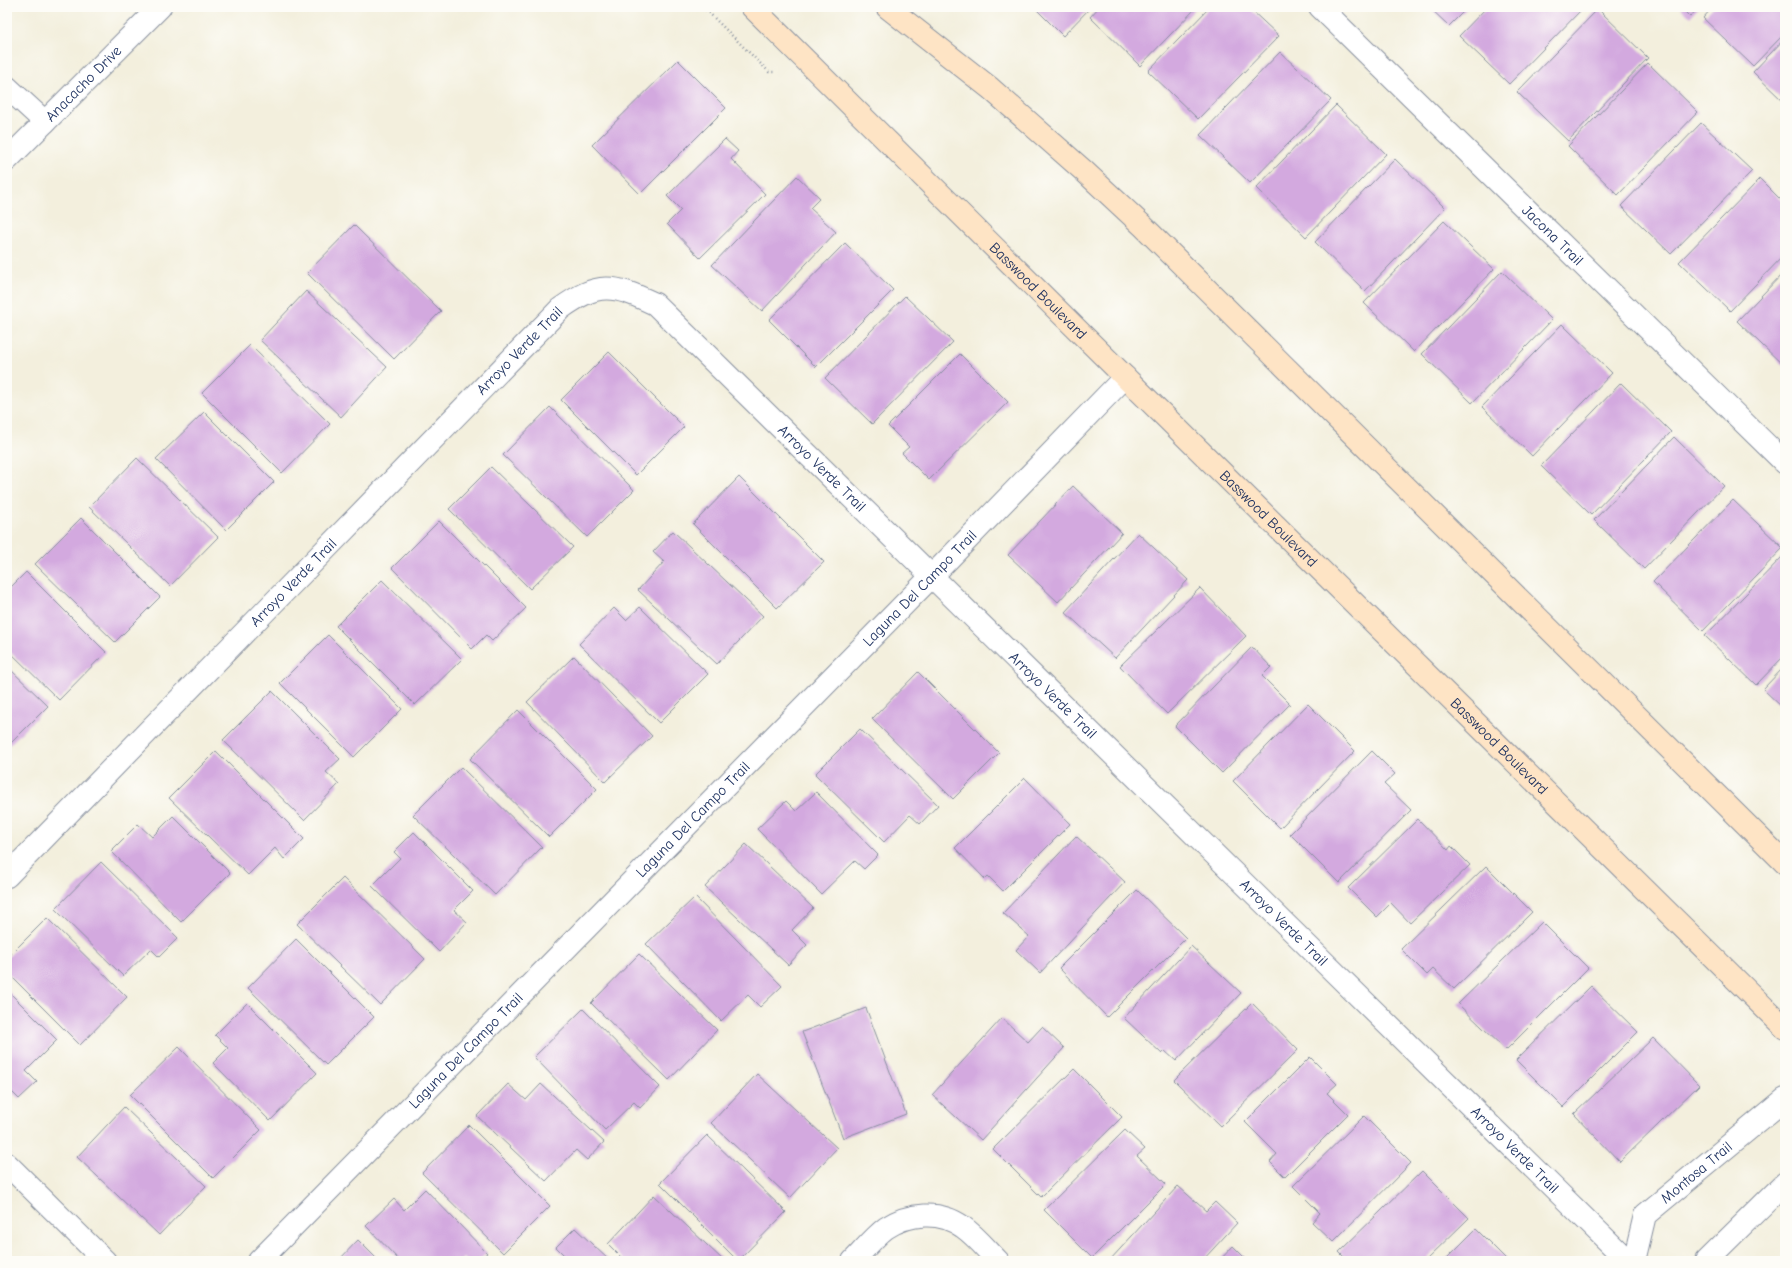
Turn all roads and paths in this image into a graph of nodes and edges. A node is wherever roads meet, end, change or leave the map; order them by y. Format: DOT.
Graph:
graph roads {
  1 [pos="160,7"];
  2 [pos="752,7"];
  3 [pos="887,7"];
  4 [pos="1320,7"];
  5 [pos="7,87"];
  6 [pos="45,122"];
  7 [pos="7,160"];
  8 [pos="1124,377"];
  9 [pos="1785,463"];
  10 [pos="931,577"];
  11 [pos="1785,863"];
  12 [pos="7,876"];
  13 [pos="1785,1028"];
  14 [pos="1785,1099"];
  15 [pos="7,1164"];
  16 [pos="1785,1183"];
  17 [pos="105,1261"];
  18 [pos="259,1261"];
  19 [pos="853,1261"];
  20 [pos="998,1261"];
  21 [pos="1628,1261"];
  22 [pos="1634,1261"];
  23 [pos="1706,1261"];
  1 -- 6 [label="street, Anacacho Drive"];
  2 -- 8 [label="main road, Basswood Boulevard"];
  3 -- 11 [label="main road"];
  4 -- 9 [label="street, Jacona Trail"];
  5 -- 6 [label="street"];
  6 -- 7 [label="street, Anacacho Drive"];
  8 -- 10 [label="street, Laguna Del Campo Trail"];
  8 -- 13 [label="main road, Basswood Boulevard"];
  10 -- 12 [label="street, Arroyo Verde Trail"];
  10 -- 18 [label="street, Laguna Del Campo Trail"];
  10 -- 21 [label="street, Arroyo Verde Trail"];
  14 -- 22 [label="street, Montosa Trail"];
  15 -- 17 [label="street"];
  16 -- 23 [label="street"];
  19 -- 20 [label="street"];
}
